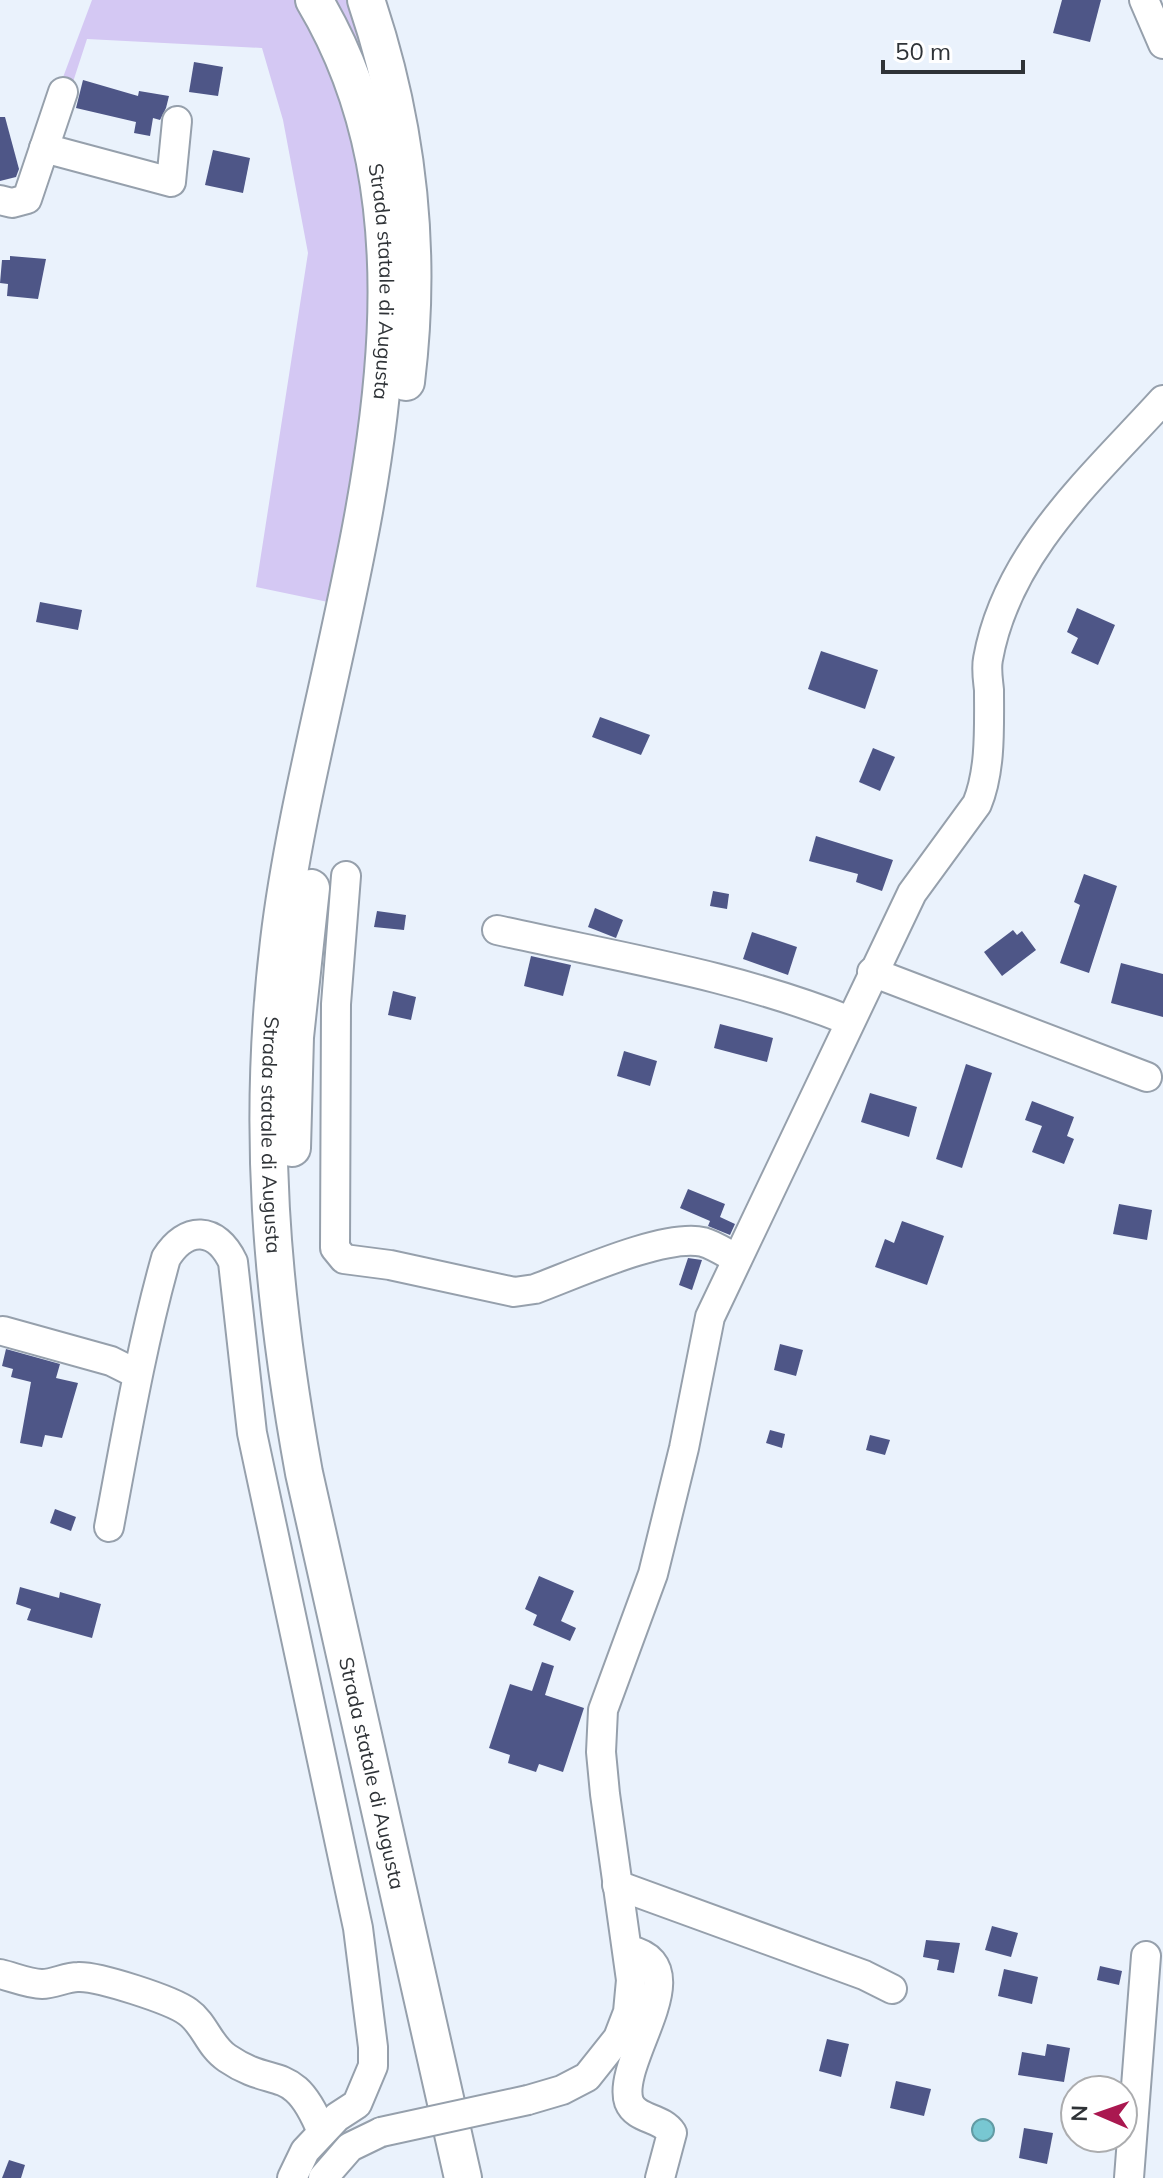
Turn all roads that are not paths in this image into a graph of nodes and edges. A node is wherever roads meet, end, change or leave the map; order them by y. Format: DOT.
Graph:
graph roads {
  1 [pos="314,0"];
  2 [pos="366,0"];
  3 [pos="1144,0"];
  4 [pos="1163,44"];
  5 [pos="63,92"];
  6 [pos="177,121"];
  7 [pos="44,148"];
  8 [pos="0,200"];
  9 [pos="1163,400"];
  10 [pos="346,876"];
  11 [pos="497,930"];
  12 [pos="872,972"];
  13 [pos="850,1021"];
  14 [pos="1147,1077"];
  15 [pos="737,1259"];
  16 [pos="3,1331"];
  17 [pos="137,1374"];
  18 [pos="109,1527"];
  19 [pos="617,1885"];
  20 [pos="628,1950"];
  21 [pos="1146,1956"];
  22 [pos="0,1974"];
  23 [pos="892,1989"];
  24 [pos="322,2132"];
  25 [pos="292,2178"];
  26 [pos="323,2178"];
  27 [pos="463,2178"];
  28 [pos="485,2178"];
  29 [pos="660,2178"];
  30 [pos="1129,2178"];
  1 -- 27 [label="main road, Strada statale di Augusta"];
  2 -- 28 [label="main road, Strada statale di Augusta"];
  3 -- 4 [label="street"];
  5 -- 7 [label="street"];
  6 -- 7 [label="street"];
  7 -- 8 [label="street"];
  9 -- 12 [label="street"];
  10 -- 15 [label="street"];
  11 -- 13 [label="street"];
  12 -- 13 [label="street"];
  12 -- 14 [label="street"];
  13 -- 15 [label="street"];
  15 -- 19 [label="street"];
  16 -- 17 [label="street"];
  17 -- 18 [label="street"];
  17 -- 24 [label="street"];
  19 -- 20 [label="street"];
  19 -- 23 [label="street"];
  20 -- 26 [label="street, bridge"];
  20 -- 29 [label="street"];
  21 -- 30 [label="street"];
  22 -- 24 [label="street"];
  24 -- 25 [label="street"];
}
